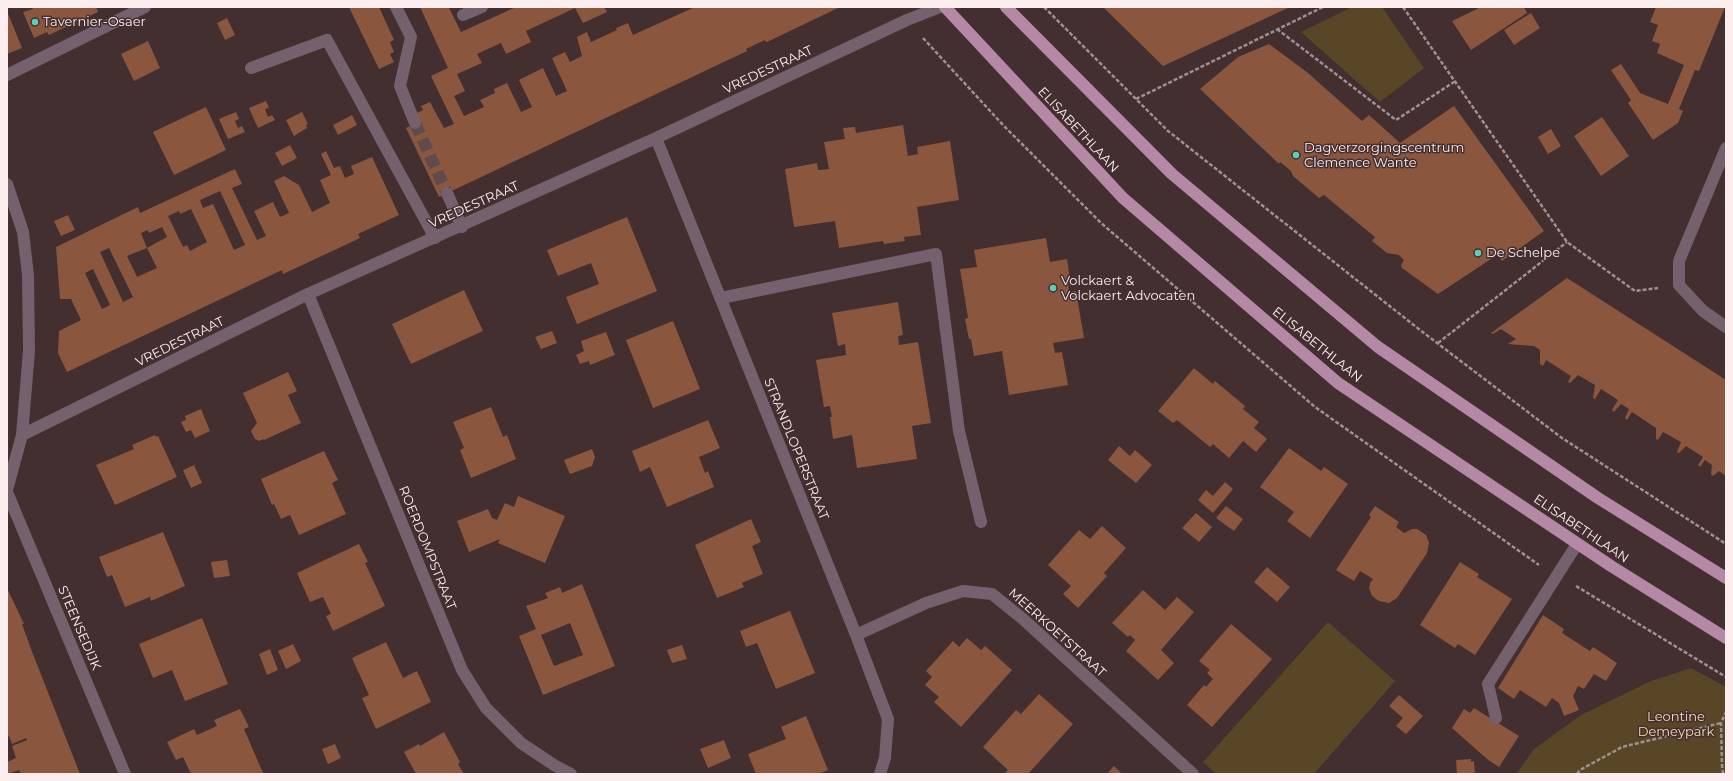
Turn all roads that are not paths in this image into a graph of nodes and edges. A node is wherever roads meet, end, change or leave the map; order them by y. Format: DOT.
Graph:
graph roads {
  1 [pos="145,7"];
  2 [pos="396,7"];
  3 [pos="482,7"];
  4 [pos="940,7"];
  5 [pos="945,7"];
  6 [pos="1006,7"];
  7 [pos="463,16"];
  8 [pos="251,68"];
  9 [pos="7,75"];
  10 [pos="415,123"];
  11 [pos="656,138"];
  12 [pos="1726,148"];
  13 [pos="7,184"];
  14 [pos="447,194"];
  15 [pos="462,227"];
  16 [pos="435,238"];
  17 [pos="308,294"];
  18 [pos="721,298"];
  19 [pos="1726,326"];
  20 [pos="22,435"];
  21 [pos="7,491"];
  22 [pos="981,522"];
  23 [pos="1577,544"];
  24 [pos="1726,578"];
  25 [pos="856,635"];
  26 [pos="1726,638"];
  27 [pos="1496,718"];
  28 [pos="125,774"];
  29 [pos="571,774"];
  30 [pos="880,774"];
  31 [pos="1193,774"];
  1 -- 9 [label="street"];
  2 -- 10 [label="street"];
  3 -- 7 [label="street"];
  4 -- 11 [label="street, VREDESTRAAT"];
  5 -- 23 [label="main road, ELISABETHLAAN"];
  6 -- 24 [label="main road"];
  8 -- 16 [label="street"];
  11 -- 15 [label="street, VREDESTRAAT"];
  11 -- 18 [label="street, STRANDLOPERSTRAAT"];
  12 -- 19 [label="street"];
  13 -- 20 [label="street, STEENSEDIJK"];
  14 -- 15 [label="street"];
  15 -- 16 [label="street, VREDESTRAAT"];
  16 -- 17 [label="street, VREDESTRAAT"];
  17 -- 20 [label="street, VREDESTRAAT"];
  17 -- 29 [label="street, ROERDOMPSTRAAT"];
  18 -- 22 [label="street"];
  18 -- 25 [label="street, STRANDLOPERSTRAAT"];
  20 -- 21 [label="street, STEENSEDIJK"];
  21 -- 28 [label="street, STEENSEDIJK"];
  23 -- 26 [label="main road, ELISABETHLAAN"];
  23 -- 27 [label="street"];
  25 -- 30 [label="street, STRANDLOPERSTRAAT"];
  25 -- 31 [label="street, MEERKOETSTRAAT"];
}
